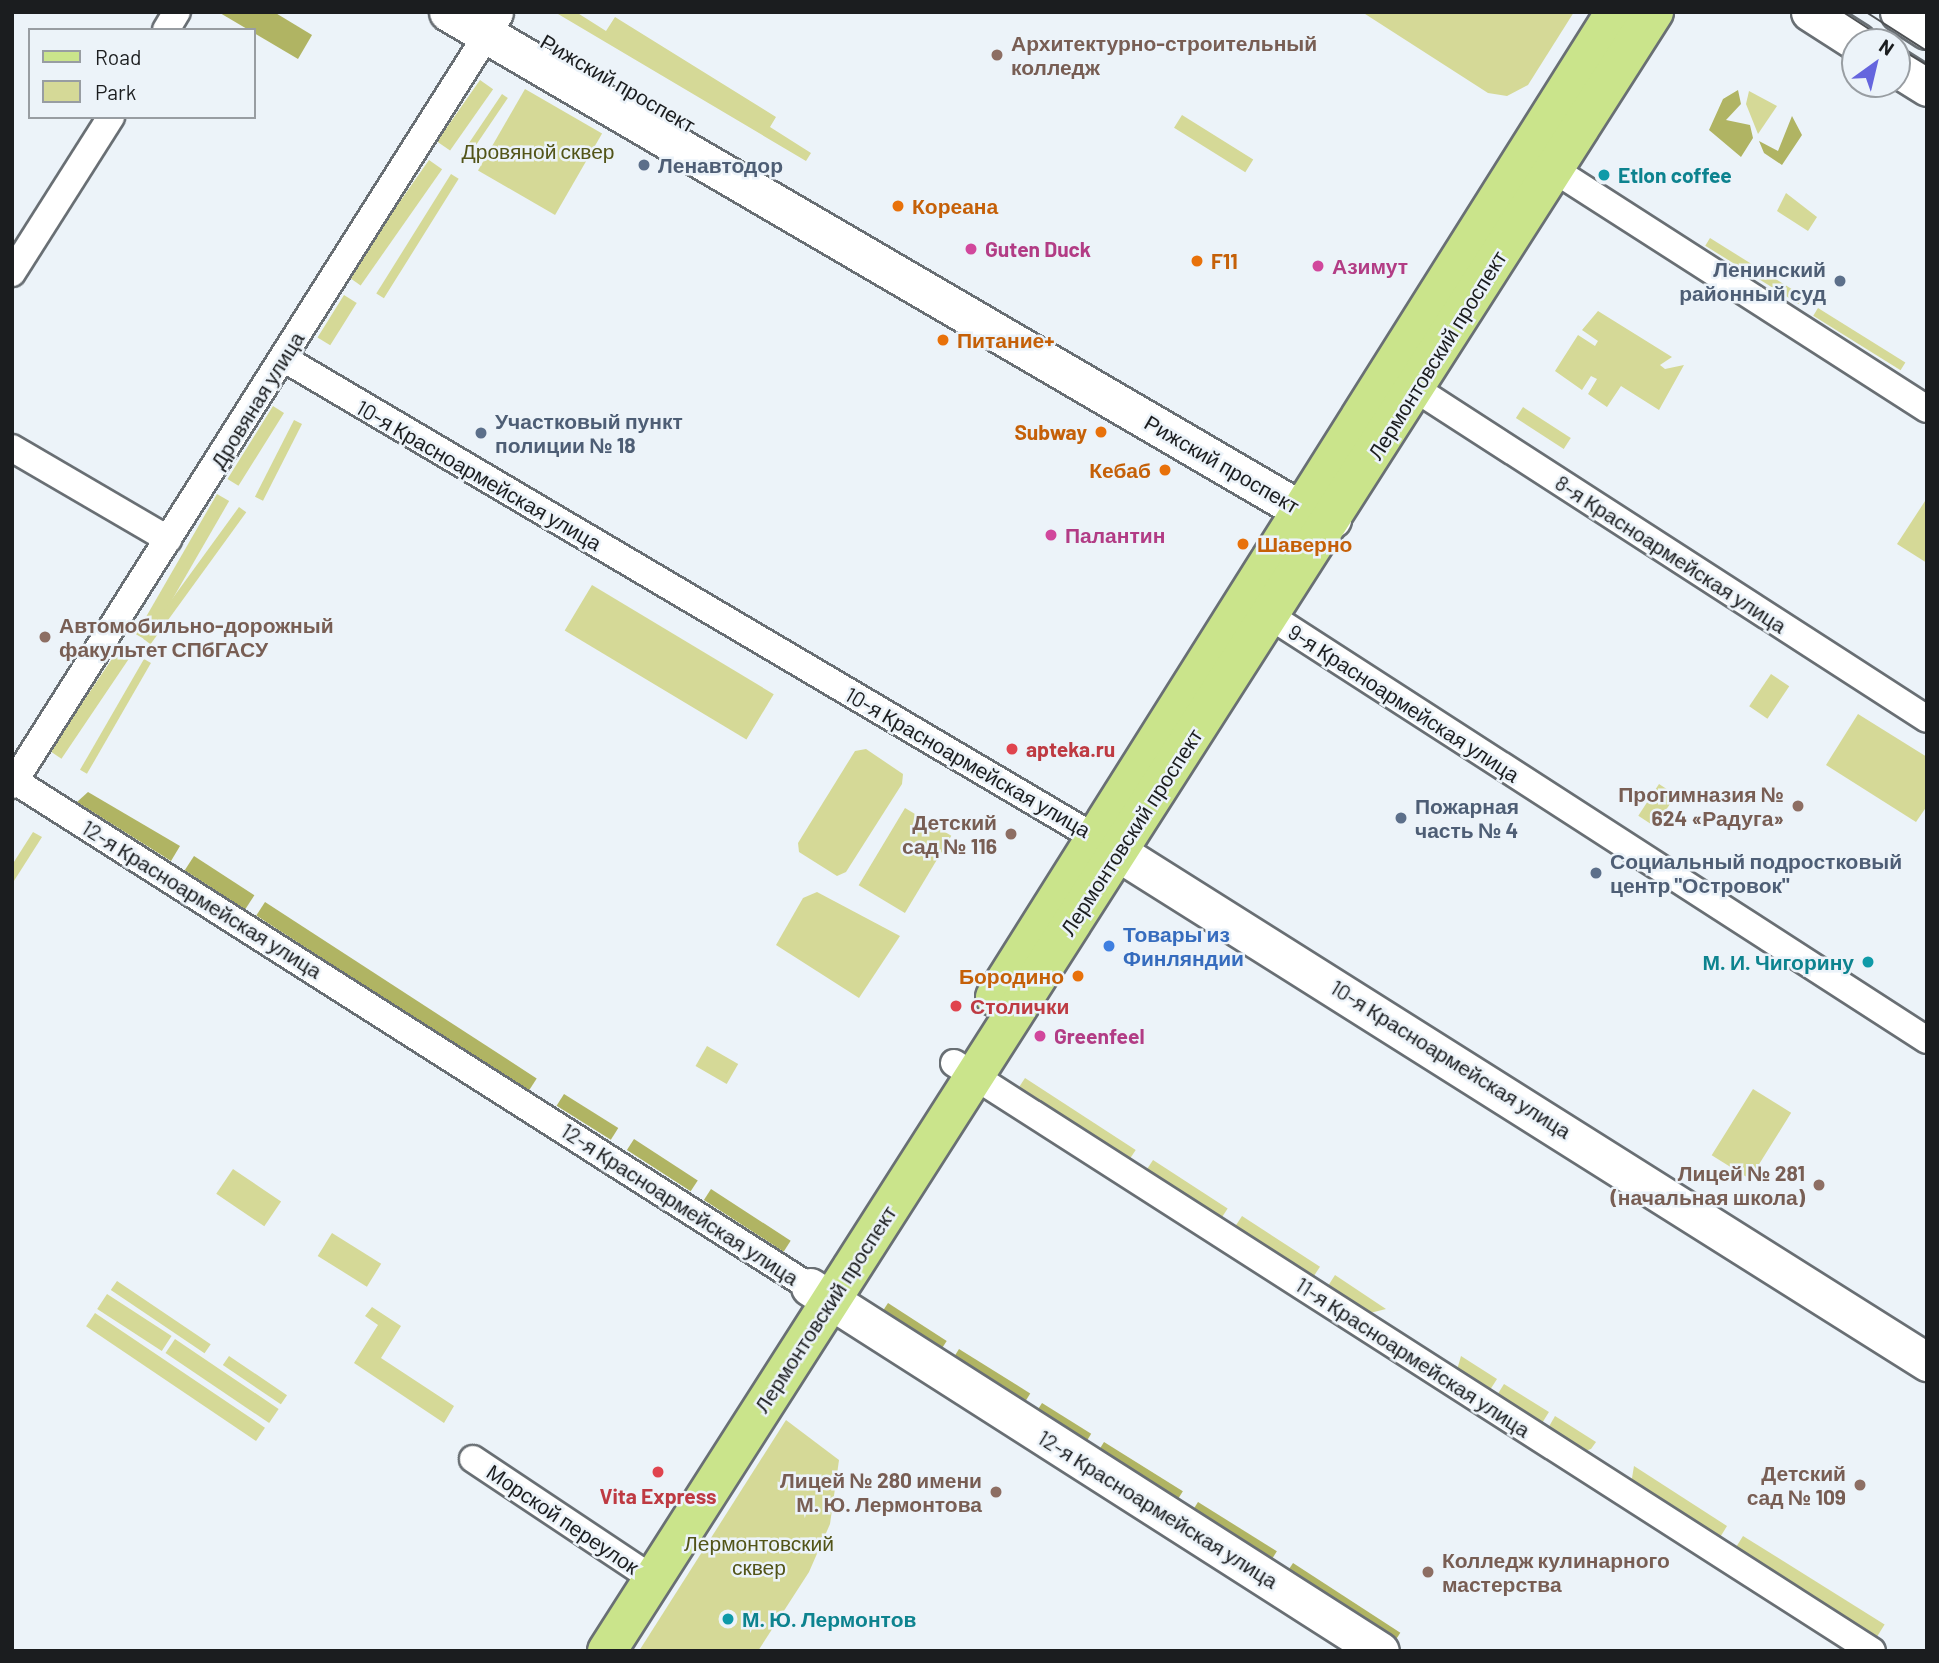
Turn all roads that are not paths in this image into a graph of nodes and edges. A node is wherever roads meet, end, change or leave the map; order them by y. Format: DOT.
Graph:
graph roads {
  1 [pos="177,12"];
  2 [pos="448,12"];
  3 [pos="1615,12"];
  4 [pos="1654,12"];
  5 [pos="1810,12"];
  6 [pos="1899,12"];
  7 [pos="495,20"];
  8 [pos="167,28"];
  9 [pos="1927,30"];
  10 [pos="1841,32"];
  11 [pos="1911,77"];
  12 [pos="1927,87"];
  13 [pos="110,119"];
  14 [pos="1541,161"];
  15 [pos="12,273"];
  16 [pos="283,358"];
  17 [pos="1416,389"];
  18 [pos="1927,409"];
  19 [pos="12,448"];
  20 [pos="1318,507"];
  21 [pos="168,539"];
  22 [pos="1270,616"];
  23 [pos="1927,719"];
  24 [pos="14,783"];
  25 [pos="1107,843"];
  26 [pos="1927,1040"];
  27 [pos="965,1070"];
  28 [pos="820,1293"];
  29 [pos="1927,1362"];
  30 [pos="473,1459"];
  31 [pos="642,1572"];
  32 [pos="577,1651"];
  33 [pos="607,1651"];
  34 [pos="1380,1651"];
  35 [pos="1872,1651"];
  1 -- 8 [label="street"];
  2 -- 7 [label="street, Рижский проспект"];
  3 -- 14 [label="main road, Лермонтовский проспект"];
  4 -- 14 [label="main road, Лермонтовский проспект"];
  5 -- 10 [label="street"];
  6 -- 9 [label="street"];
  7 -- 16 [label="street, Дровяная улица"];
  7 -- 20 [label="street, Рижский проспект"];
  11 -- 12 [label="street"];
  13 -- 15 [label="street"];
  14 -- 17 [label="main road, Лермонтовский проспект"];
  14 -- 18 [label="street"];
  14 -- 20 [label="main road, Лермонтовский проспект"];
  16 -- 21 [label="street, Дровяная улица"];
  16 -- 25 [label="street, 10-я Красноармейская улица"];
  17 -- 20 [label="main road, Лермонтовский проспект"];
  17 -- 23 [label="street, 8-я Красноармейская улица"];
  19 -- 21 [label="street"];
  20 -- 22 [label="main road, Лермонтовский проспект"];
  20 -- 25 [label="main road, Лермонтовский проспект"];
  21 -- 24 [label="street, Дровяная улица"];
  22 -- 25 [label="main road, Лермонтовский проспект"];
  22 -- 26 [label="street, 9-я Красноармейская улица"];
  24 -- 28 [label="street, 12-я Красноармейская улица"];
  25 -- 27 [label="main road, Лермонтовский проспект"];
  25 -- 29 [label="street, 10-я Красноармейская улица"];
  27 -- 28 [label="main road, Лермонтовский проспект"];
  27 -- 35 [label="street, 11-я Красноармейская улица"];
  28 -- 31 [label="main road, Лермонтовский проспект"];
  28 -- 34 [label="street, 12-я Красноармейская улица"];
  30 -- 31 [label="street, Морской переулок"];
  31 -- 32 [label="main road, Лермонтовский проспект"];
  31 -- 33 [label="main road, Лермонтовский проспект"];
}
